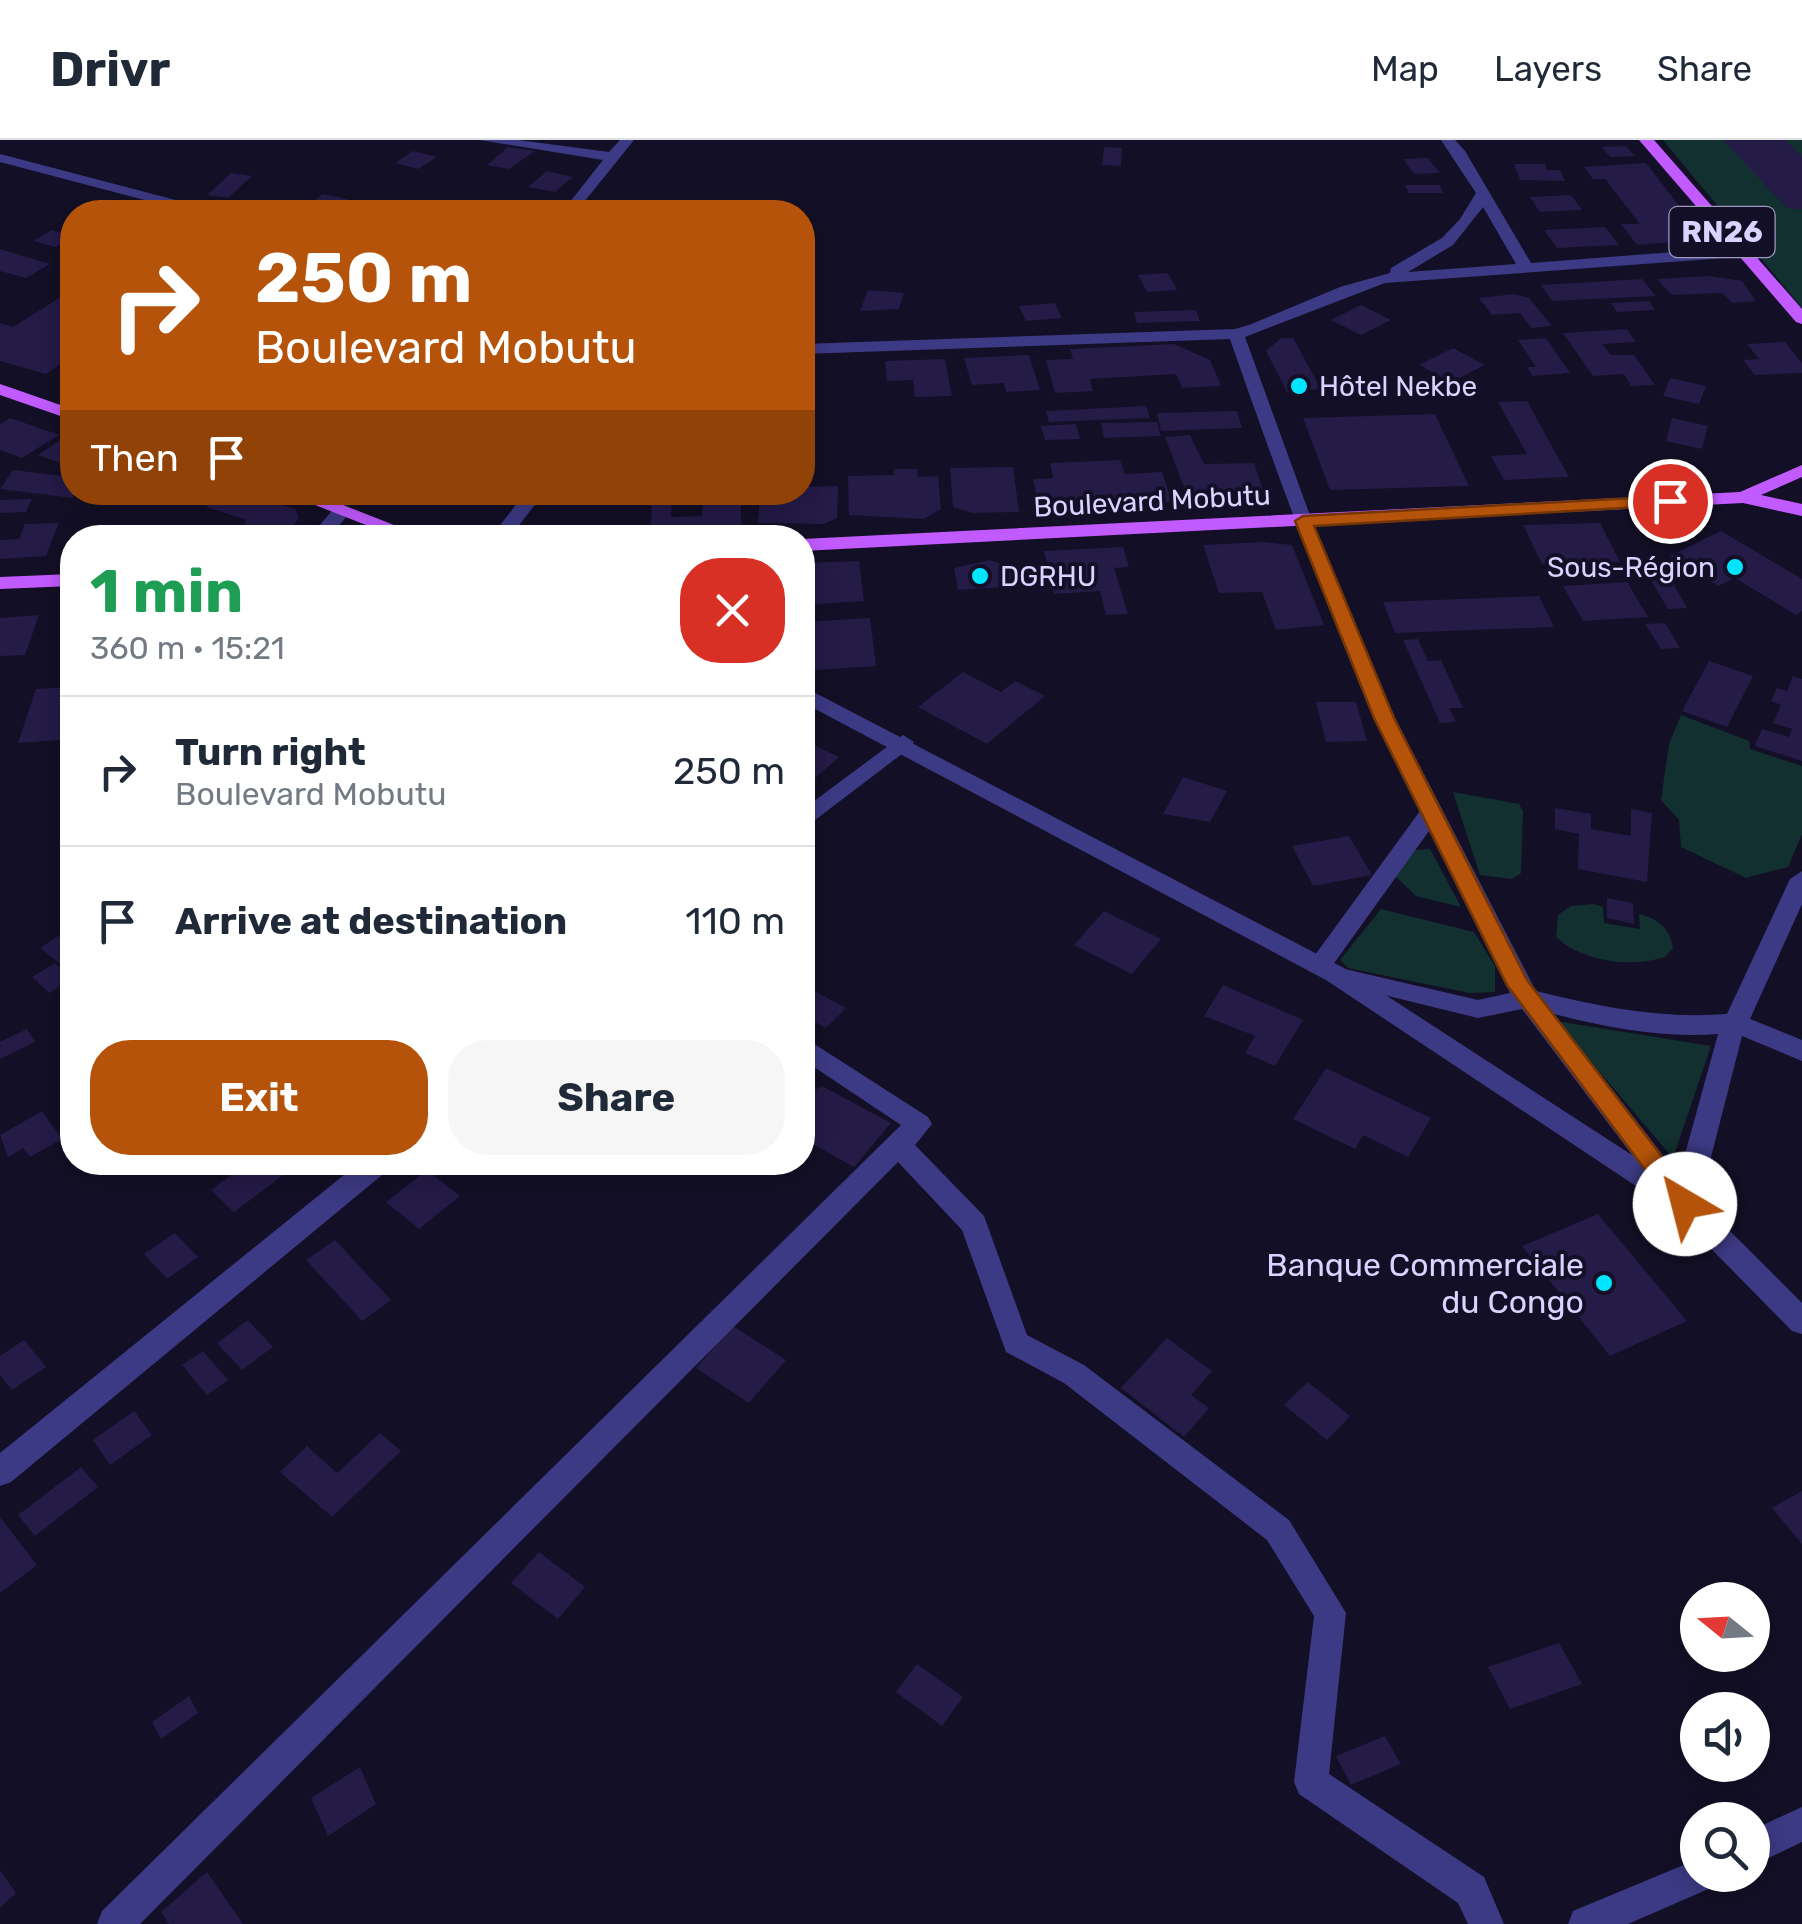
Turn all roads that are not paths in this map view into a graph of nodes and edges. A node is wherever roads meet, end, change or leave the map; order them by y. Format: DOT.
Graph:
graph roads {
  1 [pos="487,140"];
  2 [pos="628,140"];
  3 [pos="1448,140"];
  4 [pos="1646,140"];
  5 [pos="612,157"];
  6 [pos="0,158"];
  7 [pos="1482,195"];
  8 [pos="159,200"];
  9 [pos="578,200"];
  10 [pos="1739,252"];
  11 [pos="1525,265"];
  12 [pos="1384,278"];
  13 [pos="1802,320"];
  14 [pos="1236,334"];
  15 [pos="815,349"];
  16 [pos="0,389"];
  17 [pos="60,411"];
  18 [pos="1802,470"];
  19 [pos="1743,497"];
  20 [pos="326,505"];
  21 [pos="526,505"];
  22 [pos="1802,510"];
  23 [pos="342,511"];
  24 [pos="1303,521"];
  25 [pos="330,525"];
  26 [pos="381,525"];
  27 [pos="509,525"];
  28 [pos="815,544"];
  29 [pos="60,580"];
  30 [pos="0,583"];
  31 [pos="815,699"];
  32 [pos="902,742"];
  33 [pos="815,812"];
  34 [pos="1431,812"];
  35 [pos="1802,879"];
  36 [pos="1327,970"];
  37 [pos="1528,998"];
  38 [pos="1735,1024"];
  39 [pos="1802,1050"];
  40 [pos="815,1055"];
  41 [pos="898,1144"];
  42 [pos="363,1175"];
  43 [pos="1685,1204"];
  44 [pos="1802,1322"];
  45 [pos="0,1472"];
  46 [pos="1802,1824"];
  47 [pos="1770,1840"];
  48 [pos="1680,1884"];
  49 [pos="115,1924"];
  50 [pos="1486,1924"];
  51 [pos="1586,1924"];
  1 -- 5 [label="street"];
  2 -- 5 [label="street"];
  3 -- 7 [label="street"];
  4 -- 10 [label="main road, RN26"];
  5 -- 9 [label="street"];
  6 -- 8 [label="street"];
  7 -- 11 [label="street"];
  7 -- 12 [label="street"];
  10 -- 11 [label="street"];
  10 -- 13 [label="main road, RN26"];
  11 -- 12 [label="street"];
  12 -- 14 [label="street"];
  14 -- 15 [label="street"];
  14 -- 24 [label="street"];
  16 -- 17 [label="main road"];
  18 -- 19 [label="main road"];
  19 -- 22 [label="main road"];
  19 -- 24 [label="main road, Boulevard Mobutu"];
  20 -- 23 [label="main road"];
  21 -- 27 [label="street"];
  23 -- 25 [label="street"];
  23 -- 26 [label="main road"];
  24 -- 28 [label="main road, Boulevard Mobutu"];
  24 -- 34 [label="street"];
  29 -- 30 [label="main road"];
  31 -- 32 [label="street"];
  32 -- 33 [label="street"];
  32 -- 36 [label="street"];
  34 -- 36 [label="street"];
  34 -- 37 [label="street"];
  35 -- 38 [label="street"];
  36 -- 37 [label="street"];
  36 -- 43 [label="street"];
  37 -- 38 [label="street"];
  37 -- 43 [label="street"];
  38 -- 39 [label="street"];
  38 -- 43 [label="street"];
  40 -- 41 [label="street"];
  41 -- 49 [label="street"];
  41 -- 50 [label="street"];
  42 -- 45 [label="street"];
  43 -- 44 [label="street"];
  46 -- 47 [label="street"];
  48 -- 51 [label="street"];
}
